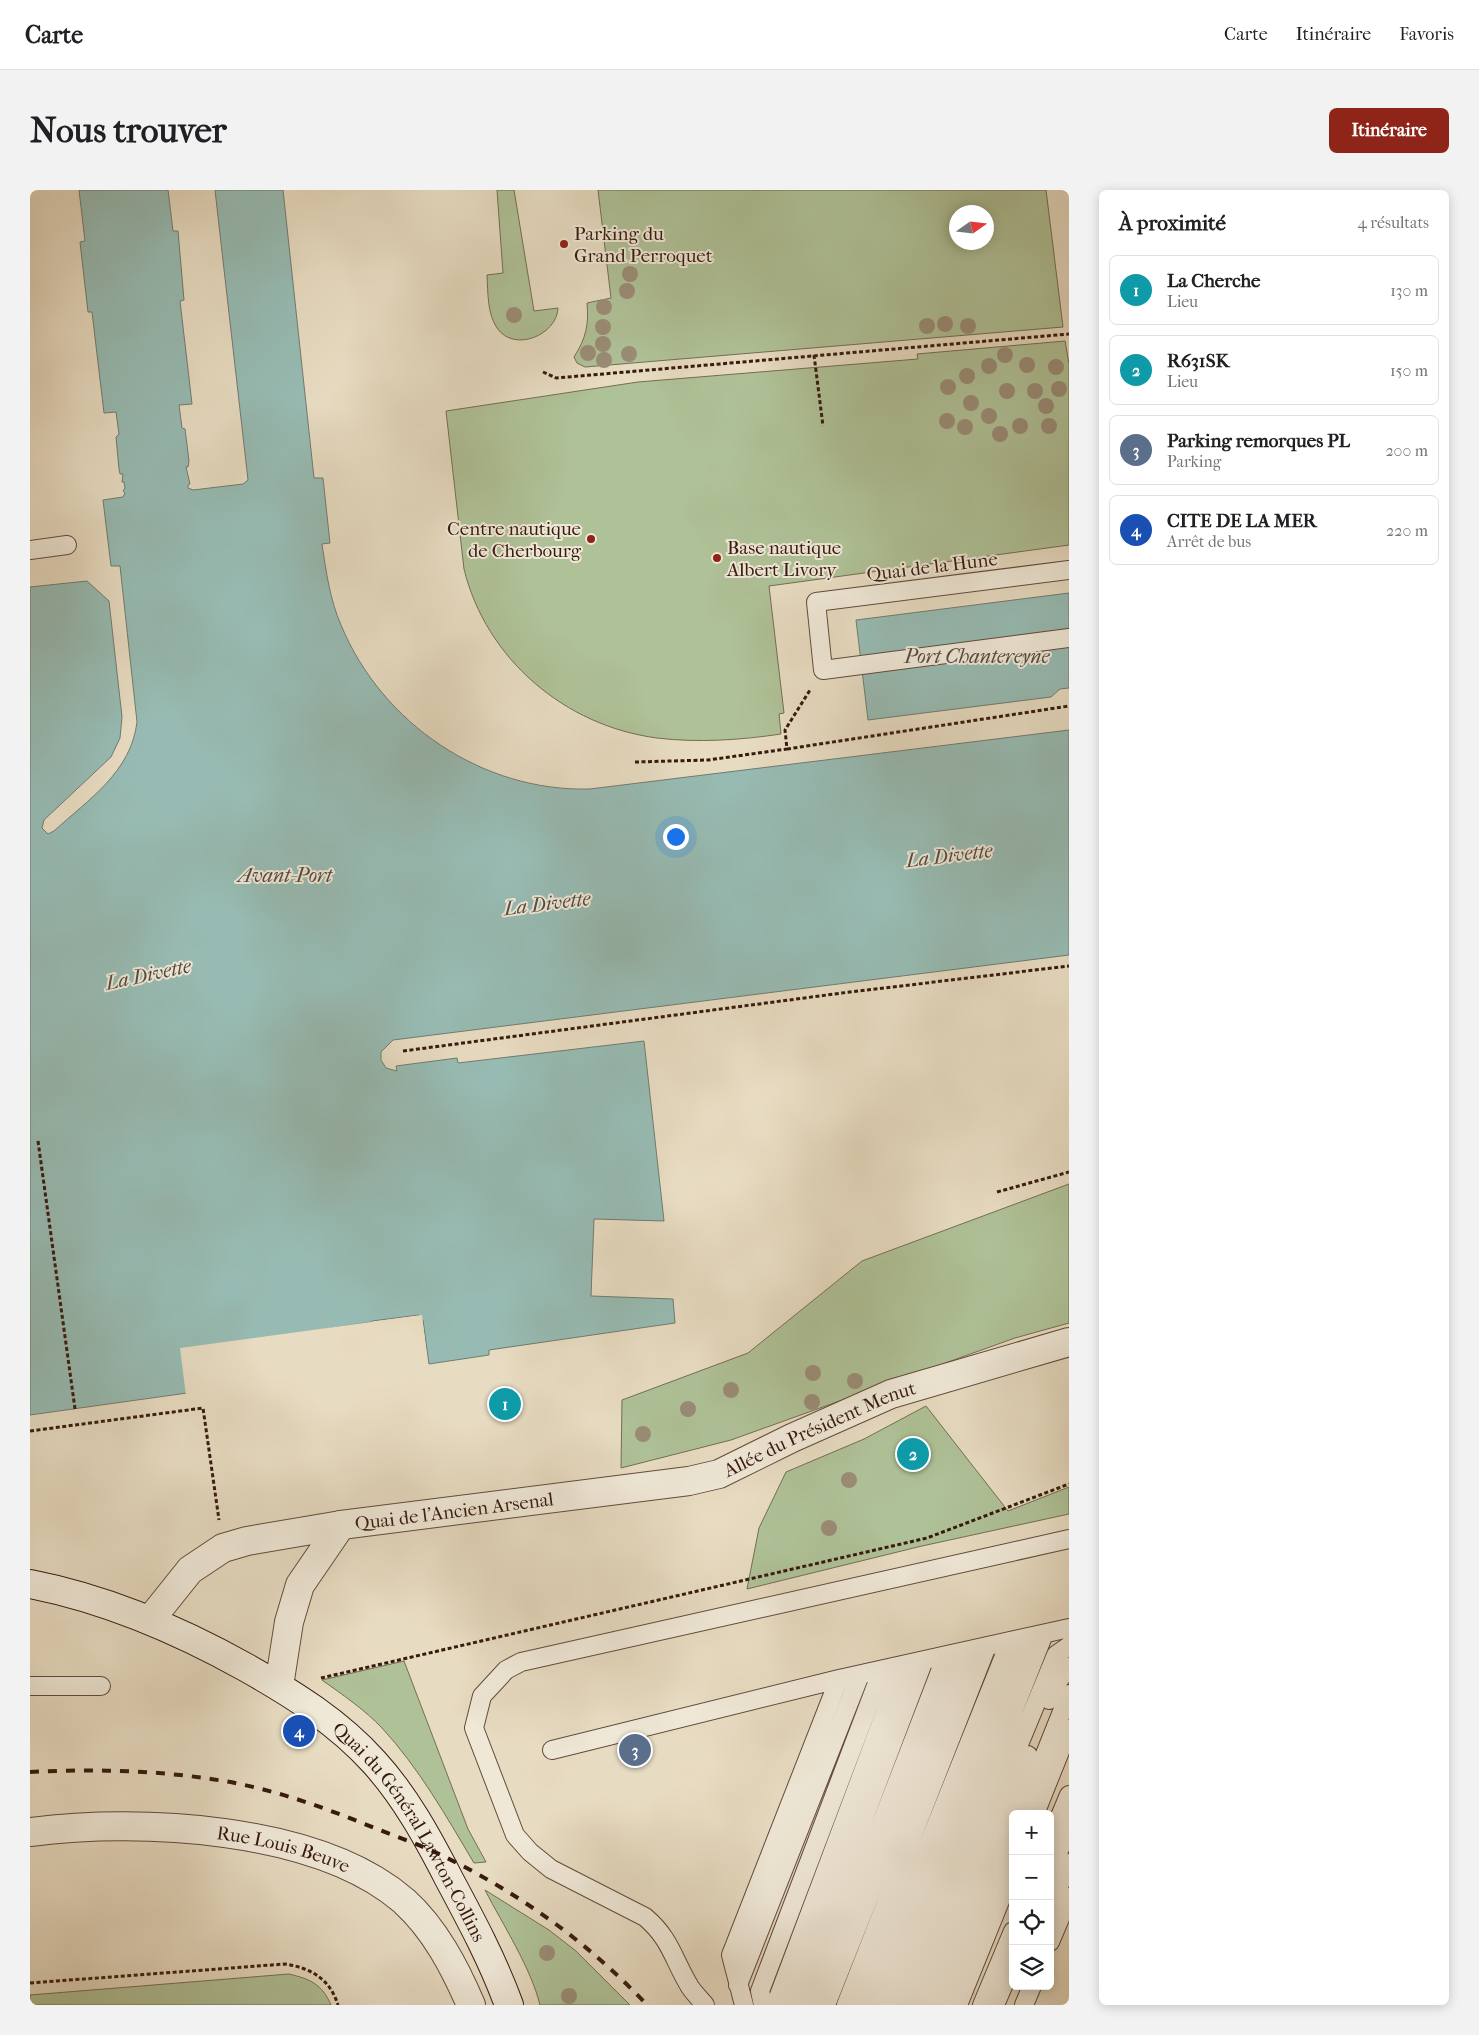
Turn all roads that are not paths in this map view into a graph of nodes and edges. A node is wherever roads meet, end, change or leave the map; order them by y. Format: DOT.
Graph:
graph roads {
  1 [pos="67,545"];
  2 [pos="30,550"];
  3 [pos="1069,570"];
  4 [pos="1069,638"];
  5 [pos="1069,1342"];
  6 [pos="567,1496"];
  7 [pos="341,1525"];
  8 [pos="1069,1539"];
  9 [pos="30,1584"];
  10 [pos="150,1620"];
  11 [pos="1069,1628"];
  12 [pos="1037,1635"];
  13 [pos="1010,1641"];
  14 [pos="987,1646"];
  15 [pos="1069,1646"];
  16 [pos="967,1651"];
  17 [pos="946,1656"];
  18 [pos="924,1660"];
  19 [pos="903,1665"];
  20 [pos="1069,1667"];
  21 [pos="882,1670"];
  22 [pos="860,1674"];
  23 [pos="839,1679"];
  24 [pos="30,1686"];
  25 [pos="101,1686"];
  26 [pos="279,1686"];
  27 [pos="1069,1694"];
  28 [pos="1069,1729"];
  29 [pos="552,1750"];
  30 [pos="1069,1757"];
  31 [pos="1069,1795"];
  32 [pos="1023,1810"];
  33 [pos="1037,1810"];
  34 [pos="1048,1810"];
  35 [pos="1069,1826"];
  36 [pos="1054,1831"];
  37 [pos="30,1832"];
  38 [pos="1009,1845"];
  39 [pos="1054,1862"];
  40 [pos="1069,1864"];
  41 [pos="1009,1879"];
  42 [pos="1069,1897"];
  43 [pos="1012,1900"];
  44 [pos="1053,1900"];
  45 [pos="1054,1933"];
  46 [pos="1009,1941"];
  47 [pos="1009,1972"];
  48 [pos="738,1985"];
  49 [pos="1014,1990"];
  50 [pos="1030,1990"];
  51 [pos="790,2002"];
  52 [pos="471,2005"];
  53 [pos="509,2005"];
  54 [pos="705,2005"];
  55 [pos="744,2005"];
  56 [pos="846,2005"];
  57 [pos="864,2005"];
  58 [pos="882,2005"];
  59 [pos="896,2005"];
  60 [pos="911,2005"];
  61 [pos="928,2005"];
  62 [pos="945,2005"];
  63 [pos="958,2005"];
  64 [pos="970,2005"];
  65 [pos="982,2005"];
  66 [pos="995,2005"];
  67 [pos="1008,2005"];
  68 [pos="1024,2005"];
  1 -- 2 [label="lane"];
  3 -- 4 [label="lane, Quai de la Hune"];
  5 -- 6 [label="street, Allée du Président Menut"];
  6 -- 7 [label="street, Quai de l'Ancien Arsenal"];
  7 -- 10 [label="street, Quai de l'Ancien Arsenal"];
  7 -- 26 [label="street, Quai de l'Ancien Arsenal"];
  8 -- 54 [label="lane"];
  9 -- 10 [label="street, Quai du Général Lawton-Collins"];
  10 -- 26 [label="street, Quai du Général Lawton-Collins"];
  11 -- 12 [label="lane"];
  12 -- 13 [label="lane"];
  12 -- 58 [label="lane"];
  12 -- 59 [label="lane"];
  13 -- 14 [label="lane"];
  13 -- 57 [label="lane"];
  14 -- 16 [label="lane"];
  14 -- 56 [label="lane"];
  15 -- 60 [label="lane"];
  16 -- 17 [label="lane"];
  16 -- 51 [label="lane"];
  17 -- 18 [label="lane"];
  17 -- 51 [label="lane"];
  18 -- 19 [label="lane"];
  18 -- 51 [label="lane"];
  19 -- 21 [label="lane"];
  19 -- 51 [label="lane"];
  20 -- 61 [label="lane"];
  21 -- 22 [label="lane"];
  21 -- 51 [label="lane"];
  22 -- 23 [label="lane"];
  22 -- 48 [label="lane"];
  23 -- 29 [label="lane"];
  23 -- 48 [label="lane"];
  24 -- 25 [label="lane"];
  26 -- 53 [label="street, Quai du Général Lawton-Collins"];
  27 -- 32 [label="lane"];
  28 -- 33 [label="lane"];
  30 -- 34 [label="lane"];
  31 -- 36 [label="lane"];
  35 -- 39 [label="lane"];
  37 -- 52 [label="street, Rue Louis Beuve"];
  38 -- 62 [label="lane"];
  40 -- 44 [label="lane"];
  41 -- 63 [label="lane"];
  42 -- 45 [label="lane"];
  43 -- 64 [label="lane"];
  46 -- 65 [label="lane"];
  47 -- 66 [label="lane"];
  48 -- 55 [label="lane"];
  49 -- 67 [label="lane"];
  50 -- 68 [label="lane"];
}
